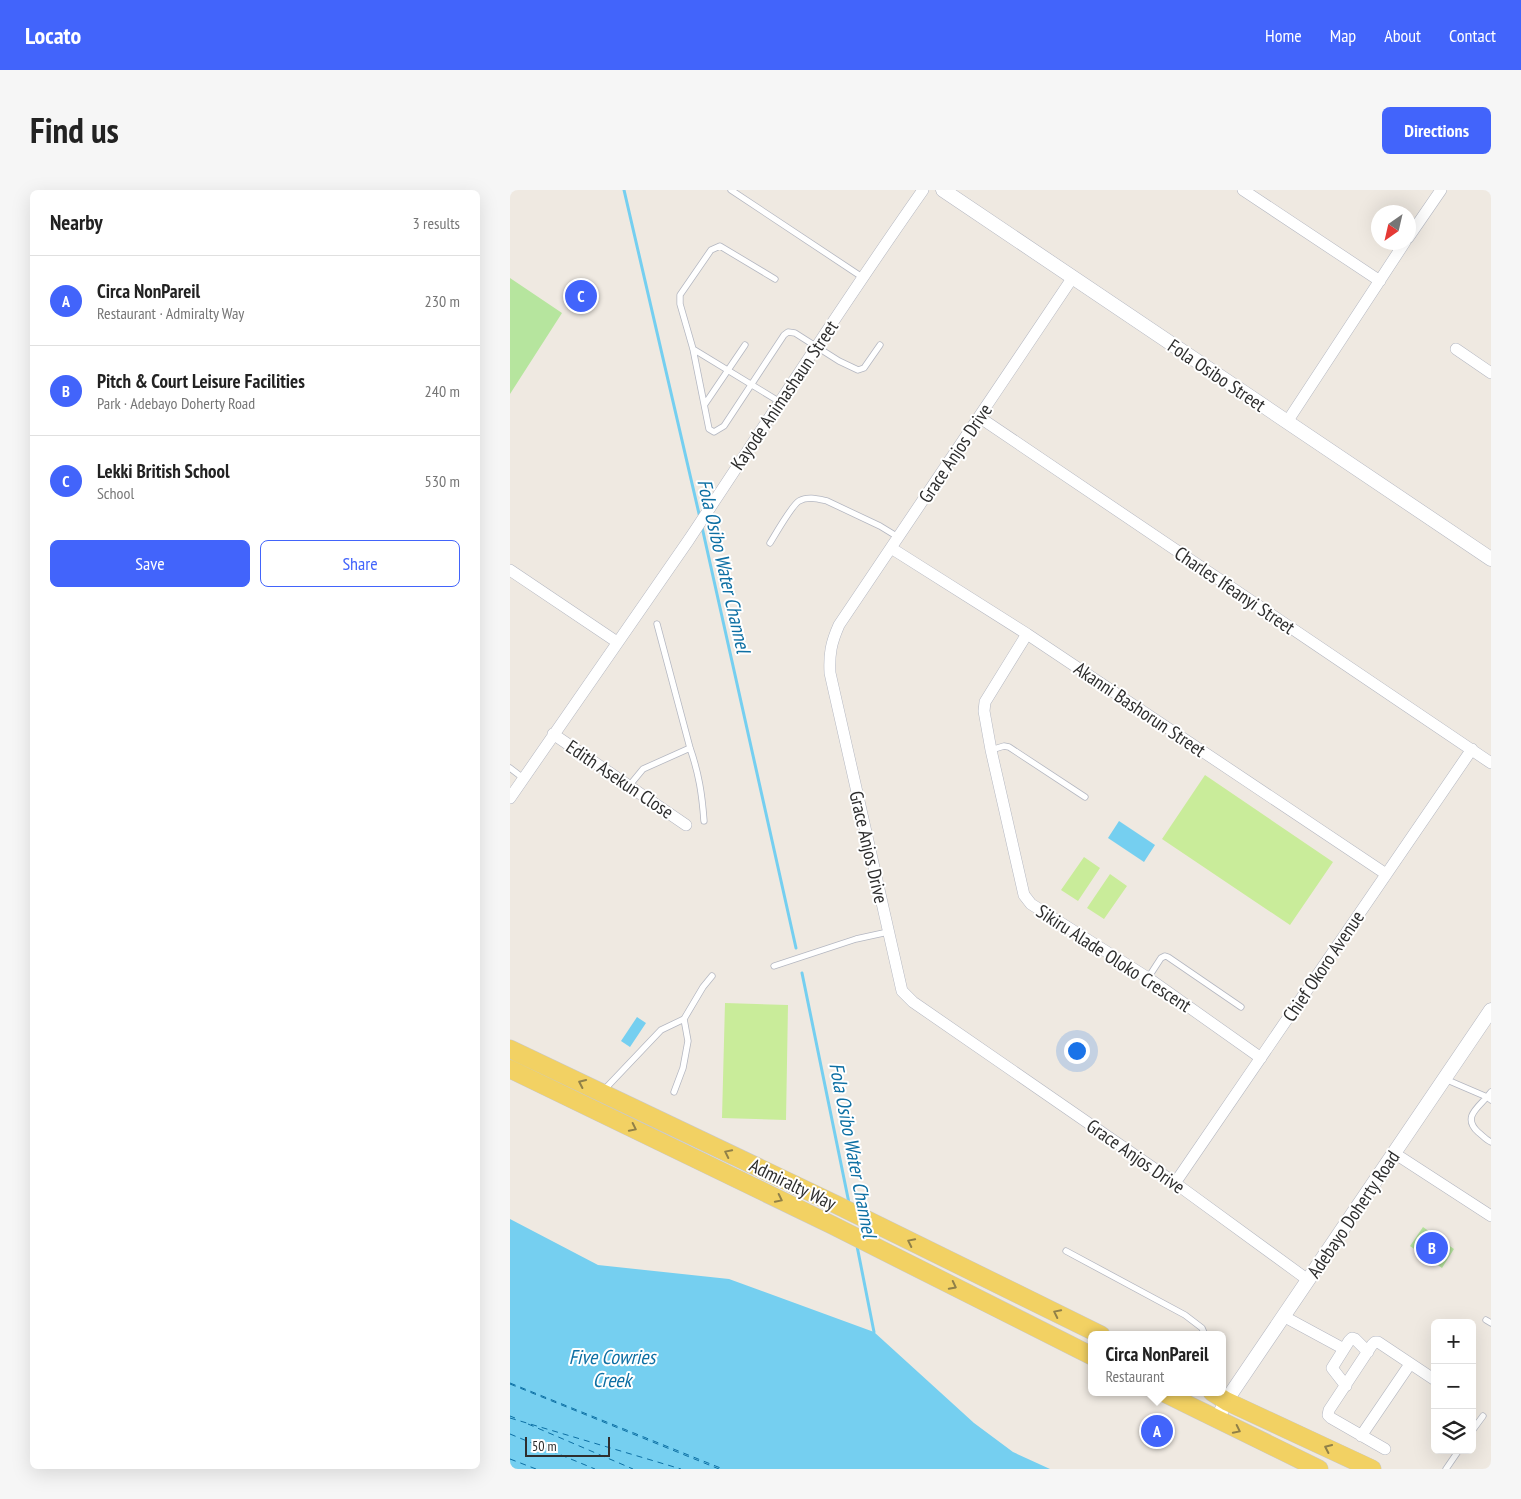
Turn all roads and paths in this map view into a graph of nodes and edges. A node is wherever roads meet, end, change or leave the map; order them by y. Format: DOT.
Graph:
graph roads {
  1 [pos="731,190"];
  2 [pos="923,190"];
  3 [pos="943,190"];
  4 [pos="1441,190"];
  5 [pos="1247,191"];
  6 [pos="1416,226"];
  7 [pos="1400,250"];
  8 [pos="862,277"];
  9 [pos="1073,277"];
  10 [pos="775,279"];
  11 [pos="1380,281"];
  12 [pos="745,345"];
  13 [pos="880,345"];
  14 [pos="818,347"];
  15 [pos="693,348"];
  16 [pos="1456,349"];
  17 [pos="728,369"];
  18 [pos="1491,374"];
  19 [pos="752,383"];
  20 [pos="780,402"];
  21 [pos="705,404"];
  22 [pos="979,417"];
  23 [pos="1287,422"];
  24 [pos="898,537"];
  25 [pos="770,544"];
  26 [pos="891,548"];
  27 [pos="1491,559"];
  28 [pos="510,570"];
  29 [pos="657,624"];
  30 [pos="1027,634"];
  31 [pos="617,642"];
  32 [pos="553,734"];
  33 [pos="690,748"];
  34 [pos="1472,749"];
  35 [pos="991,750"];
  36 [pos="1491,763"];
  37 [pos="510,768"];
  38 [pos="523,778"];
  39 [pos="629,786"];
  40 [pos="1085,797"];
  41 [pos="510,798"];
  42 [pos="704,821"];
  43 [pos="686,825"];
  44 [pos="1386,874"];
  45 [pos="888,932"];
  46 [pos="774,966"];
  47 [pos="712,976"];
  48 [pos="1148,978"];
  49 [pos="1241,1007"];
  50 [pos="1491,1010"];
  51 [pos="684,1019"];
  52 [pos="510,1048"];
  53 [pos="1260,1058"];
  54 [pos="510,1069"];
  55 [pos="1445,1078"];
  56 [pos="602,1092"];
  57 [pos="674,1092"];
  58 [pos="1490,1097"];
  59 [pos="1491,1142"];
  60 [pos="1394,1153"];
  61 [pos="1175,1183"];
  62 [pos="1491,1216"];
  63 [pos="1066,1251"];
  64 [pos="1308,1280"];
  65 [pos="1283,1316"];
  66 [pos="1093,1331"];
  67 [pos="1203,1331"];
  68 [pos="1344,1349"];
  69 [pos="1368,1352"];
  70 [pos="1088,1354"];
  71 [pos="1410,1364"];
  72 [pos="1431,1377"];
  73 [pos="1346,1386"];
  74 [pos="1226,1388"];
  75 [pos="1170,1396"];
  76 [pos="1219,1397"];
  77 [pos="1483,1416"];
  78 [pos="1217,1420"];
  79 [pos="1476,1426"];
  80 [pos="1361,1436"];
  81 [pos="1385,1449"];
  82 [pos="1456,1454"];
  83 [pos="1319,1469"];
  84 [pos="1372,1469"];
  85 [pos="1446,1469"];
  1 -- 8 [label="lane"];
  2 -- 8 [label="street, Kayode Animashaun Street"];
  3 -- 9 [label="street, Fola Osibo Street"];
  4 -- 6 [label="street"];
  5 -- 11 [label="street"];
  7 -- 11 [label="street"];
  8 -- 14 [label="street, Kayode Animashaun Street"];
  9 -- 22 [label="street, Grace Anjos Drive"];
  9 -- 23 [label="street, Fola Osibo Street"];
  10 -- 15 [label="lane"];
  11 -- 23 [label="street"];
  12 -- 17 [label="lane"];
  13 -- 14 [label="lane"];
  14 -- 19 [label="lane"];
  14 -- 20 [label="street, Kayode Animashaun Street"];
  15 -- 17 [label="lane"];
  15 -- 21 [label="lane"];
  16 -- 18 [label="street"];
  17 -- 19 [label="lane"];
  17 -- 21 [label="lane"];
  19 -- 20 [label="lane"];
  19 -- 21 [label="lane"];
  20 -- 31 [label="street, Kayode Animashaun Street"];
  22 -- 24 [label="street, Grace Anjos Drive"];
  22 -- 34 [label="street, Charles Ifeanyi Street"];
  23 -- 27 [label="street, Fola Osibo Street"];
  24 -- 25 [label="lane"];
  24 -- 26 [label="street, Grace Anjos Drive"];
  26 -- 30 [label="street, Akanni Bashorun Street"];
  26 -- 45 [label="street, Grace Anjos Drive"];
  28 -- 31 [label="street"];
  29 -- 33 [label="lane"];
  30 -- 35 [label="street, Sikiru Alade Oloko Crescent"];
  30 -- 44 [label="street, Akanni Bashorun Street"];
  31 -- 32 [label="street, Kayode Animashaun Street"];
  32 -- 38 [label="street, Kayode Animashaun Street"];
  32 -- 39 [label="street, Edith Asekun Close"];
  33 -- 39 [label="lane"];
  33 -- 42 [label="lane"];
  34 -- 36 [label="street, Charles Ifeanyi Street"];
  34 -- 44 [label="street, Chief Okoro Avenue"];
  35 -- 40 [label="lane"];
  35 -- 48 [label="street, Sikiru Alade Oloko Crescent"];
  37 -- 38 [label="lane"];
  38 -- 41 [label="street, Kayode Animashaun Street"];
  39 -- 43 [label="street, Edith Asekun Close"];
  44 -- 53 [label="street, Chief Okoro Avenue"];
  45 -- 46 [label="lane"];
  45 -- 61 [label="street, Grace Anjos Drive"];
  47 -- 51 [label="lane"];
  48 -- 49 [label="lane"];
  48 -- 53 [label="street, Sikiru Alade Oloko Crescent"];
  50 -- 55 [label="street, Adebayo Doherty Road"];
  51 -- 56 [label="lane"];
  51 -- 57 [label="lane"];
  56 -- 52 [label="main road, Admiralty Way, one-way"];
  53 -- 61 [label="street, Chief Okoro Avenue"];
  54 -- 70 [label="main road, Admiralty Way, one-way"];
  55 -- 58 [label="lane"];
  55 -- 60 [label="street, Adebayo Doherty Road"];
  66 -- 56 [label="main road, Admiralty Way, one-way"];
  58 -- 59 [label="lane"];
  60 -- 62 [label="street"];
  60 -- 64 [label="street, Adebayo Doherty Road"];
  61 -- 64 [label="street, Grace Anjos Drive"];
  63 -- 67 [label="lane"];
  64 -- 65 [label="street, Adebayo Doherty Road"];
  65 -- 68 [label="street"];
  65 -- 74 [label="street, Adebayo Doherty Road"];
  68 -- 69 [label="street"];
  68 -- 73 [label="street"];
  69 -- 71 [label="street"];
  69 -- 73 [label="street"];
  71 -- 72 [label="street"];
  71 -- 80 [label="street"];
  73 -- 80 [label="street"];
  75 -- 78 [label="main road"];
  76 -- 78 [label="street, Adebayo Doherty Road"];
  84 -- 76 [label="main road, one-way"];
  77 -- 79 [label="lane"];
  78 -- 83 [label="main road, one-way"];
  80 -- 81 [label="street"];
  82 -- 85 [label="lane"];
}
